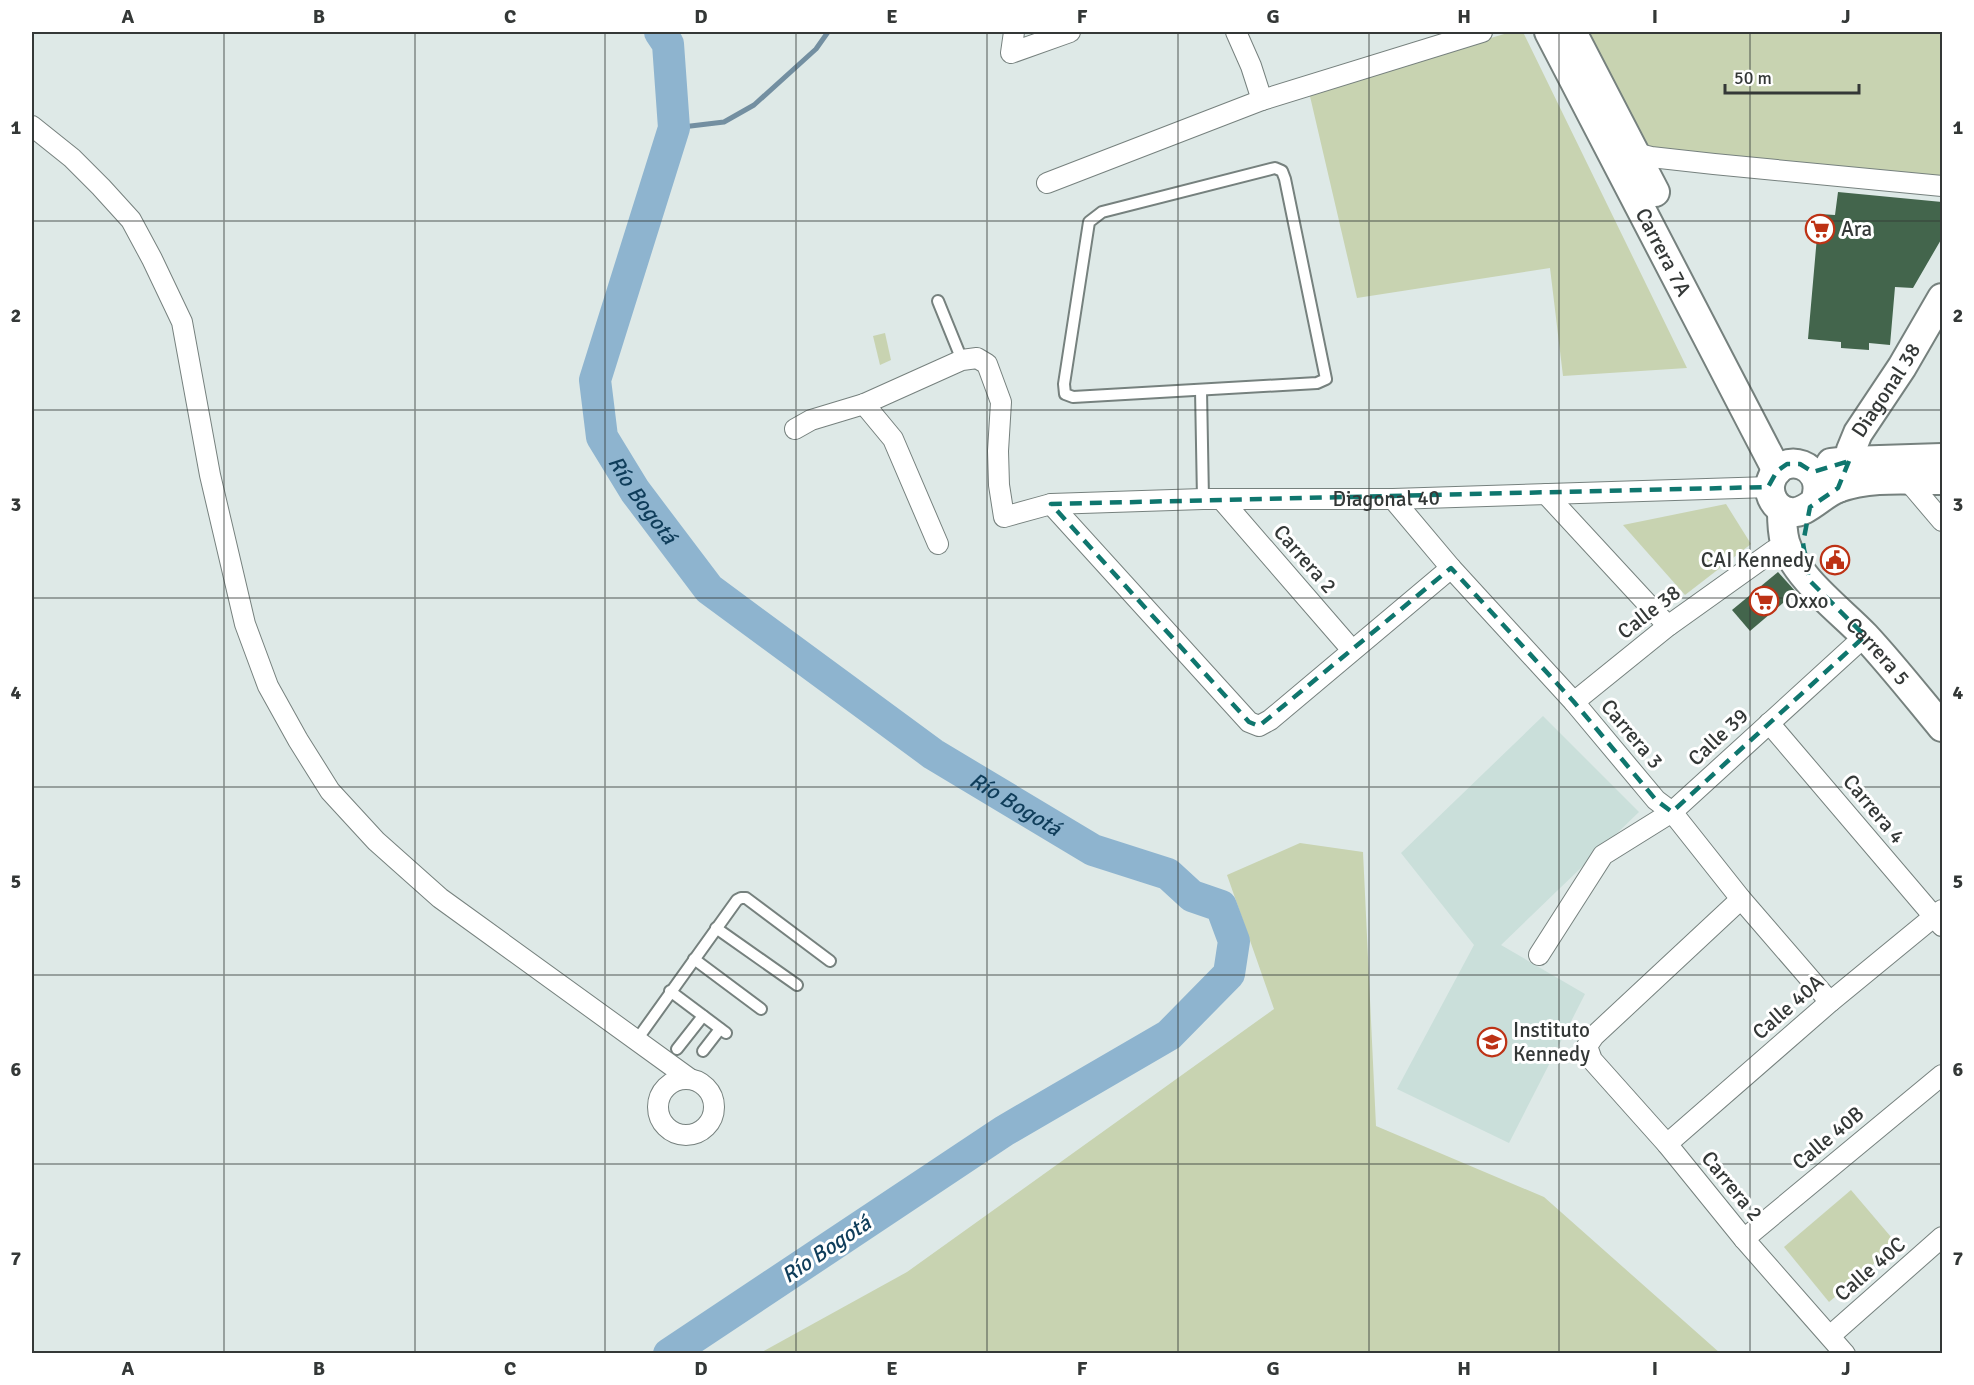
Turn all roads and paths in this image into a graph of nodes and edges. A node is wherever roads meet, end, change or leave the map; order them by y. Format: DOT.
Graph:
graph roads {
  1 [pos="1014,32"];
  2 [pos="1070,32"];
  3 [pos="1236,32"];
  4 [pos="1482,32"];
  5 [pos="1549,32"];
  6 [pos="1572,32"];
  7 [pos="1262,100"];
  8 [pos="32,126"];
  9 [pos="1635,153"];
  10 [pos="1047,183"];
  11 [pos="1942,186"];
  12 [pos="938,301"];
  13 [pos="1941,305"];
  14 [pos="962,360"];
  15 [pos="1200,390"];
  16 [pos="864,404"];
  17 [pos="795,429"];
  18 [pos="1942,458"];
  19 [pos="1849,461"];
  20 [pos="1908,480"];
  21 [pos="1942,480"];
  22 [pos="1800,487"];
  23 [pos="1546,494"];
  24 [pos="1213,499"];
  25 [pos="1393,499"];
  26 [pos="1051,504"];
  27 [pos="1942,521"];
  28 [pos="938,544"];
  29 [pos="1785,544"];
  30 [pos="1451,568"];
  31 [pos="1809,580"];
  32 [pos="1668,626"];
  33 [pos="1865,636"];
  34 [pos="1352,650"];
  35 [pos="1574,702"];
  36 [pos="1769,723"];
  37 [pos="1942,727"];
  38 [pos="1671,812"];
  39 [pos="1741,899"];
  40 [pos="1940,918"];
  41 [pos="716,927"];
  42 [pos="1539,955"];
  43 [pos="694,959"];
  44 [pos="830,961"];
  45 [pos="797,985"];
  46 [pos="670,991"];
  47 [pos="1830,1002"];
  48 [pos="761,1009"];
  49 [pos="703,1016"];
  50 [pos="636,1041"];
  51 [pos="678,1049"];
  52 [pos="703,1051"];
  53 [pos="1942,1075"];
  54 [pos="690,1079"];
  55 [pos="1667,1144"];
  56 [pos="1942,1237"];
  57 [pos="1744,1239"];
  58 [pos="1830,1336"];
  59 [pos="1845,1353"];
  1 -- 2 [label="street"];
  3 -- 7 [label="street"];
  4 -- 7 [label="street"];
  5 -- 22 [label="main road, Carrera 7A"];
  6 -- 9 [label="main road, Carrera 7A"];
  7 -- 10 [label="street"];
  8 -- 50 [label="street"];
  9 -- 11 [label="street"];
  9 -- 22 [label="main road, Carrera 7A"];
  12 -- 14 [label="lane"];
  13 -- 19 [label="main road, Diagonal 38"];
  14 -- 16 [label="street"];
  14 -- 26 [label="street, Diagonal 40"];
  15 -- 15 [label="lane"];
  15 -- 24 [label="lane"];
  16 -- 17 [label="street"];
  16 -- 28 [label="street"];
  18 -- 19 [label="main road"];
  19 -- 22 [label="main road, Diagonal 38"];
  20 -- 21 [label="main road, Diagonal 40"];
  20 -- 22 [label="main road, Diagonal 40"];
  20 -- 27 [label="street"];
  22 -- 23 [label="street, Diagonal 40"];
  22 -- 29 [label="main road, Carrera 5"];
  22 -- 31 [label="main road"];
  23 -- 25 [label="street, Diagonal 40"];
  23 -- 32 [label="street"];
  24 -- 25 [label="street, Diagonal 40"];
  24 -- 26 [label="street, Diagonal 40"];
  24 -- 34 [label="street, Carrera 2"];
  25 -- 30 [label="street, Carrera 3"];
  26 -- 34 [label="street"];
  29 -- 31 [label="main road, Carrera 5"];
  29 -- 32 [label="street, Calle 38"];
  30 -- 34 [label="street"];
  30 -- 35 [label="street, Carrera 3"];
  31 -- 33 [label="main road, Carrera 5"];
  32 -- 35 [label="street, Calle 38"];
  33 -- 36 [label="street, Calle 39"];
  33 -- 37 [label="main road, Carrera 5"];
  35 -- 38 [label="street, Carrera 3"];
  36 -- 38 [label="street, Calle 39"];
  36 -- 40 [label="street, Carrera 4"];
  38 -- 39 [label="street, Carrera 3"];
  38 -- 42 [label="street, Calle 39"];
  39 -- 47 [label="street, Carrera 3"];
  39 -- 55 [label="street, Carrera 2"];
  40 -- 47 [label="street, Calle 40A"];
  41 -- 43 [label="lane"];
  41 -- 44 [label="lane"];
  41 -- 45 [label="lane"];
  43 -- 46 [label="lane"];
  43 -- 48 [label="lane"];
  46 -- 49 [label="lane"];
  46 -- 50 [label="lane"];
  47 -- 55 [label="street, Calle 40A"];
  49 -- 51 [label="lane"];
  49 -- 52 [label="lane"];
  50 -- 54 [label="street"];
  53 -- 57 [label="street, Calle 40B"];
  55 -- 57 [label="street, Carrera 2"];
  56 -- 58 [label="street, Calle 40C"];
  57 -- 58 [label="street, Carrera 2"];
  58 -- 59 [label="street, Carrera 2"];
}
